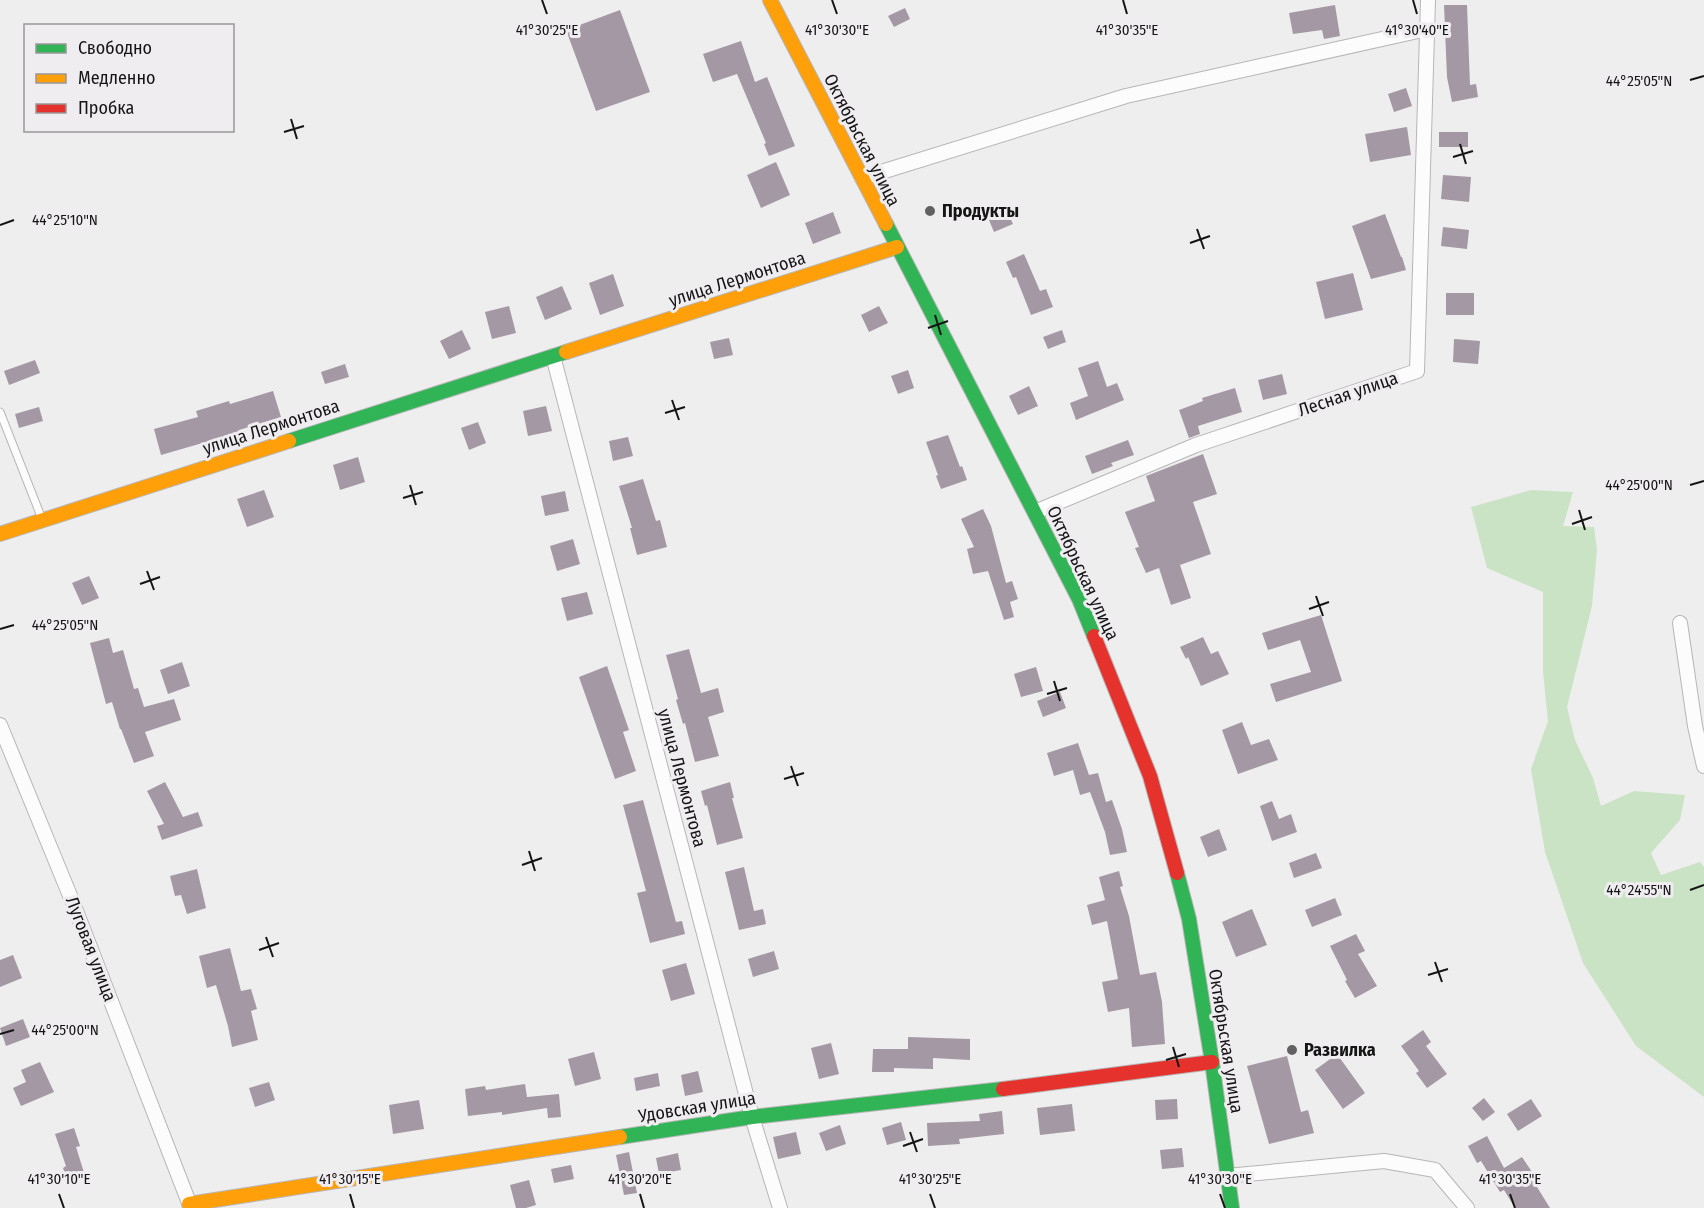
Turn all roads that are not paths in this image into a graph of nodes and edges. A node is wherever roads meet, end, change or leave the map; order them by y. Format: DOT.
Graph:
graph roads {
  1 [pos="770,0"];
  2 [pos="1428,0"];
  3 [pos="1427,29"];
  4 [pos="862,178"];
  5 [pos="897,247"];
  6 [pos="553,356"];
  7 [pos="0,412"];
  8 [pos="1035,513"];
  9 [pos="43,520"];
  10 [pos="0,534"];
  11 [pos="1680,623"];
  12 [pos="0,725"];
  13 [pos="1704,766"];
  14 [pos="1212,1062"];
  15 [pos="752,1116"];
  16 [pos="1227,1176"];
  17 [pos="190,1206"];
  18 [pos="780,1208"];
  19 [pos="1232,1208"];
  20 [pos="1467,1208"];
  1 -- 4 [label="street, Октябрьская улица"];
  2 -- 3 [label="street, Лесная улица"];
  3 -- 4 [label="street"];
  3 -- 8 [label="street, Лесная улица"];
  4 -- 5 [label="street, Октябрьская улица"];
  5 -- 6 [label="street, улица Лермонтова"];
  5 -- 8 [label="street, Октябрьская улица"];
  6 -- 9 [label="street, улица Лермонтова"];
  6 -- 15 [label="street, улица Лермонтова"];
  7 -- 9 [label="lane"];
  8 -- 14 [label="street, Октябрьская улица"];
  9 -- 10 [label="street, улица Лермонтова"];
  11 -- 13 [label="street"];
  12 -- 17 [label="street, Луговая улица"];
  14 -- 15 [label="street, Удовская улица"];
  14 -- 16 [label="street, Октябрьская улица"];
  15 -- 17 [label="street, Удовская улица"];
  15 -- 18 [label="street, улица Лермонтова"];
  16 -- 19 [label="street, Октябрьская улица"];
  16 -- 20 [label="street"];
}
